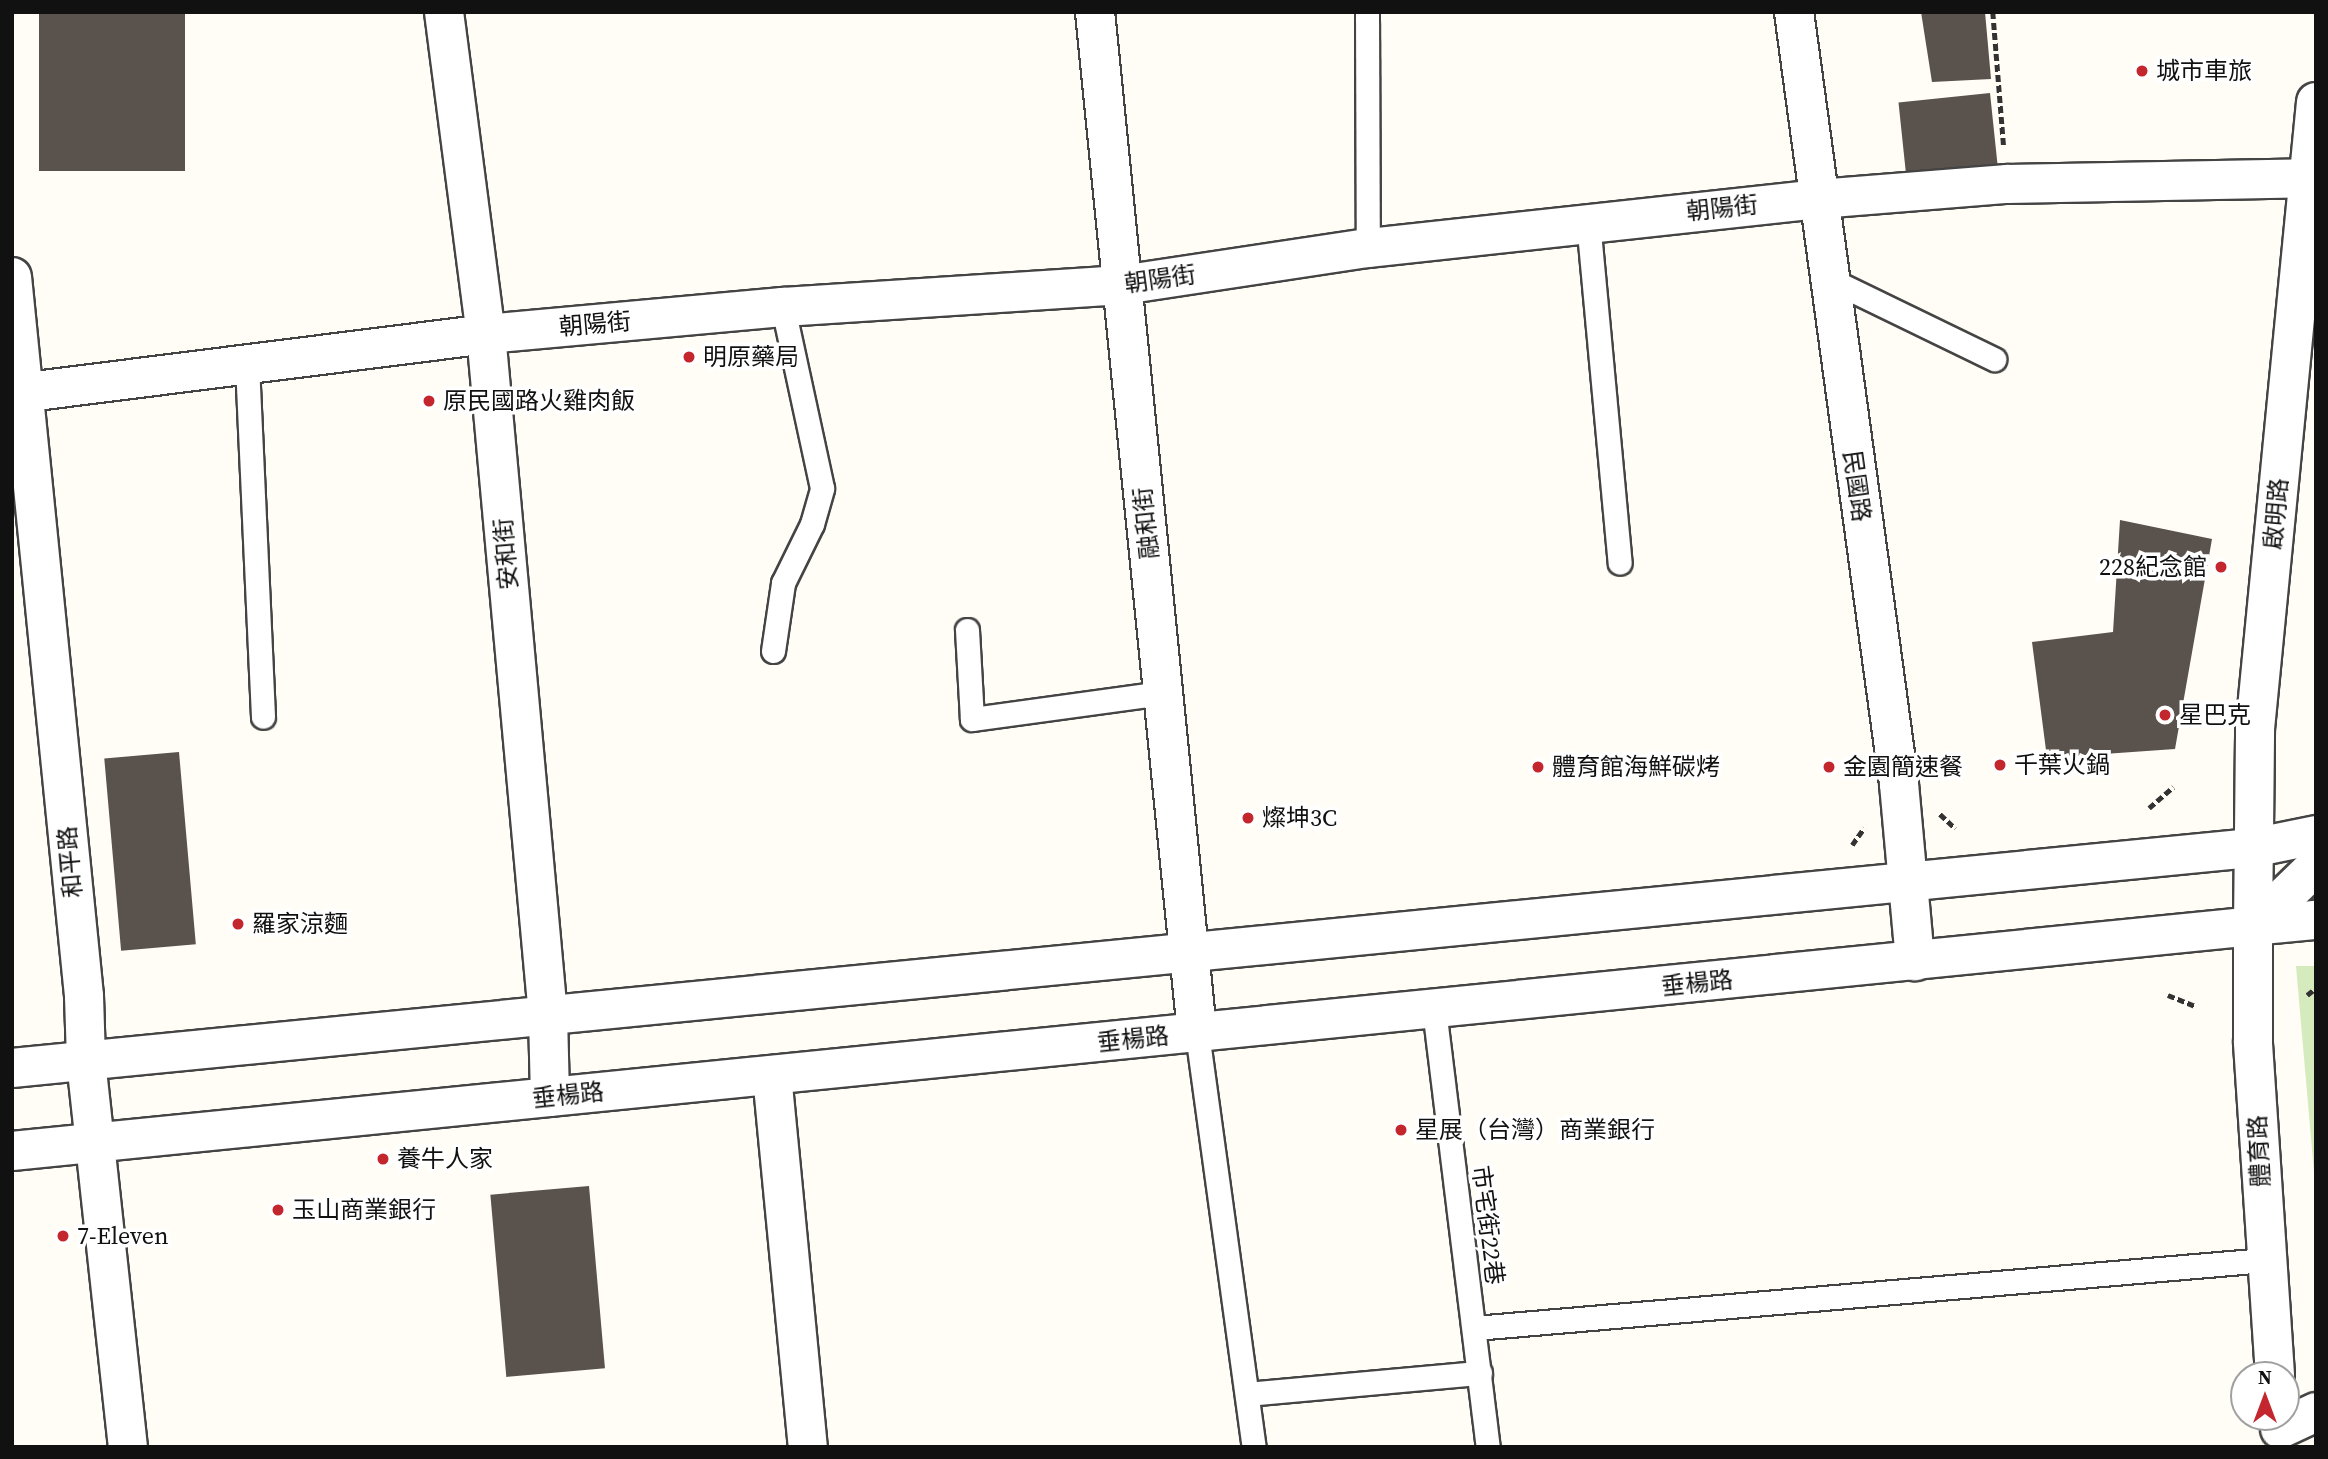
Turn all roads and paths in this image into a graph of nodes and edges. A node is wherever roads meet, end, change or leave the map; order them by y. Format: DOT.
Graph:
graph roads {
  1 [pos="444,12"];
  2 [pos="1096,12"];
  3 [pos="1367,12"];
  4 [pos="1794,12"];
  5 [pos="1993,12"];
  6 [pos="2316,102"];
  7 [pos="2308,178"];
  8 [pos="2007,184"];
  9 [pos="1819,199"];
  10 [pos="1588,222"];
  11 [pos="1368,248"];
  12 [pos="12,277"];
  13 [pos="1828,278"];
  14 [pos="1122,285"];
  15 [pos="783,307"];
  16 [pos="486,334"];
  17 [pos="1994,359"];
  18 [pos="247,364"];
  19 [pos="19,393"];
  20 [pos="1620,563"];
  21 [pos="967,630"];
  22 [pos="773,651"];
  23 [pos="1163,693"];
  24 [pos="263,717"];
  25 [pos="2173,787"];
  26 [pos="2149,808"];
  27 [pos="1940,814"];
  28 [pos="1955,828"];
  29 [pos="2316,835"];
  30 [pos="2252,848"];
  31 [pos="2316,866"];
  32 [pos="1908,882"];
  33 [pos="2316,920"];
  34 [pos="2253,927"];
  35 [pos="1189,953"];
  36 [pos="1915,961"];
  37 [pos="2316,988"];
  38 [pos="2168,995"];
  39 [pos="2307,995"];
  40 [pos="2195,1006"];
  41 [pos="1434,1009"];
  42 [pos="548,1015"];
  43 [pos="1197,1033"];
  44 [pos="86,1061"];
  45 [pos="12,1068"];
  46 [pos="772,1075"];
  47 [pos="550,1097"];
  48 [pos="95,1142"];
  49 [pos="12,1151"];
  50 [pos="2265,1260"];
  51 [pos="1475,1328"];
  52 [pos="2274,1361"];
  53 [pos="1480,1373"];
  54 [pos="1247,1394"];
  55 [pos="2316,1412"];
  56 [pos="2300,1420"];
  57 [pos="128,1447"];
  58 [pos="807,1447"];
  59 [pos="1254,1447"];
  60 [pos="1488,1447"];
  1 -- 16 [label="street, 安和街"];
  2 -- 14 [label="street, 融和街"];
  3 -- 11 [label="lane"];
  4 -- 9 [label="street, 民國路"];
  5 -- 8 [label="path"];
  6 -- 7 [label="street, 啟明路"];
  7 -- 8 [label="street, 朝陽街"];
  7 -- 30 [label="street, 啟明路"];
  8 -- 9 [label="street, 朝陽街"];
  9 -- 10 [label="street, 朝陽街"];
  9 -- 13 [label="street, 民國路"];
  10 -- 11 [label="street, 朝陽街"];
  10 -- 20 [label="lane"];
  11 -- 14 [label="street, 朝陽街"];
  12 -- 19 [label="street, 和平路"];
  13 -- 17 [label="lane"];
  13 -- 32 [label="street, 民國路"];
  14 -- 15 [label="street, 朝陽街"];
  14 -- 23 [label="street, 融和街"];
  15 -- 16 [label="street, 朝陽街"];
  15 -- 22 [label="lane"];
  16 -- 18 [label="street, 朝陽街"];
  16 -- 42 [label="street, 安和街"];
  18 -- 19 [label="street, 朝陽街"];
  18 -- 24 [label="lane"];
  19 -- 44 [label="street, 和平路"];
  21 -- 23 [label="lane"];
  23 -- 35 [label="street, 融和街"];
  25 -- 26 [label="path"];
  27 -- 28 [label="path"];
  29 -- 30 [label="street"];
  30 -- 32 [label="street"];
  30 -- 34 [label="street, 啟明路"];
  31 -- 34 [label="street"];
  32 -- 35 [label="street"];
  32 -- 36 [label="street, 民國路"];
  33 -- 34 [label="street, 垂楊路"];
  34 -- 36 [label="street, 垂楊路"];
  34 -- 50 [label="street, 體育路"];
  35 -- 42 [label="street"];
  35 -- 43 [label="street, 融和街"];
  36 -- 41 [label="street, 垂楊路"];
  37 -- 39 [label="path"];
  38 -- 40 [label="path"];
  41 -- 43 [label="street, 垂楊路"];
  41 -- 51 [label="lane, 市宅街22巷"];
  42 -- 44 [label="street"];
  42 -- 47 [label="street, 安和街"];
  43 -- 46 [label="street, 垂楊路"];
  43 -- 54 [label="lane"];
  44 -- 45 [label="street"];
  44 -- 48 [label="street, 和平路"];
  46 -- 47 [label="street, 垂楊路"];
  46 -- 58 [label="street"];
  47 -- 48 [label="street, 垂楊路"];
  48 -- 49 [label="street, 垂楊路"];
  48 -- 57 [label="street, 和平路"];
  50 -- 51 [label="lane"];
  50 -- 52 [label="street, 體育路"];
  51 -- 53 [label="lane, 市宅街22巷"];
  53 -- 54 [label="lane"];
  53 -- 60 [label="lane, 市宅街22巷"];
  54 -- 59 [label="lane"];
  55 -- 56 [label="street"];
}
